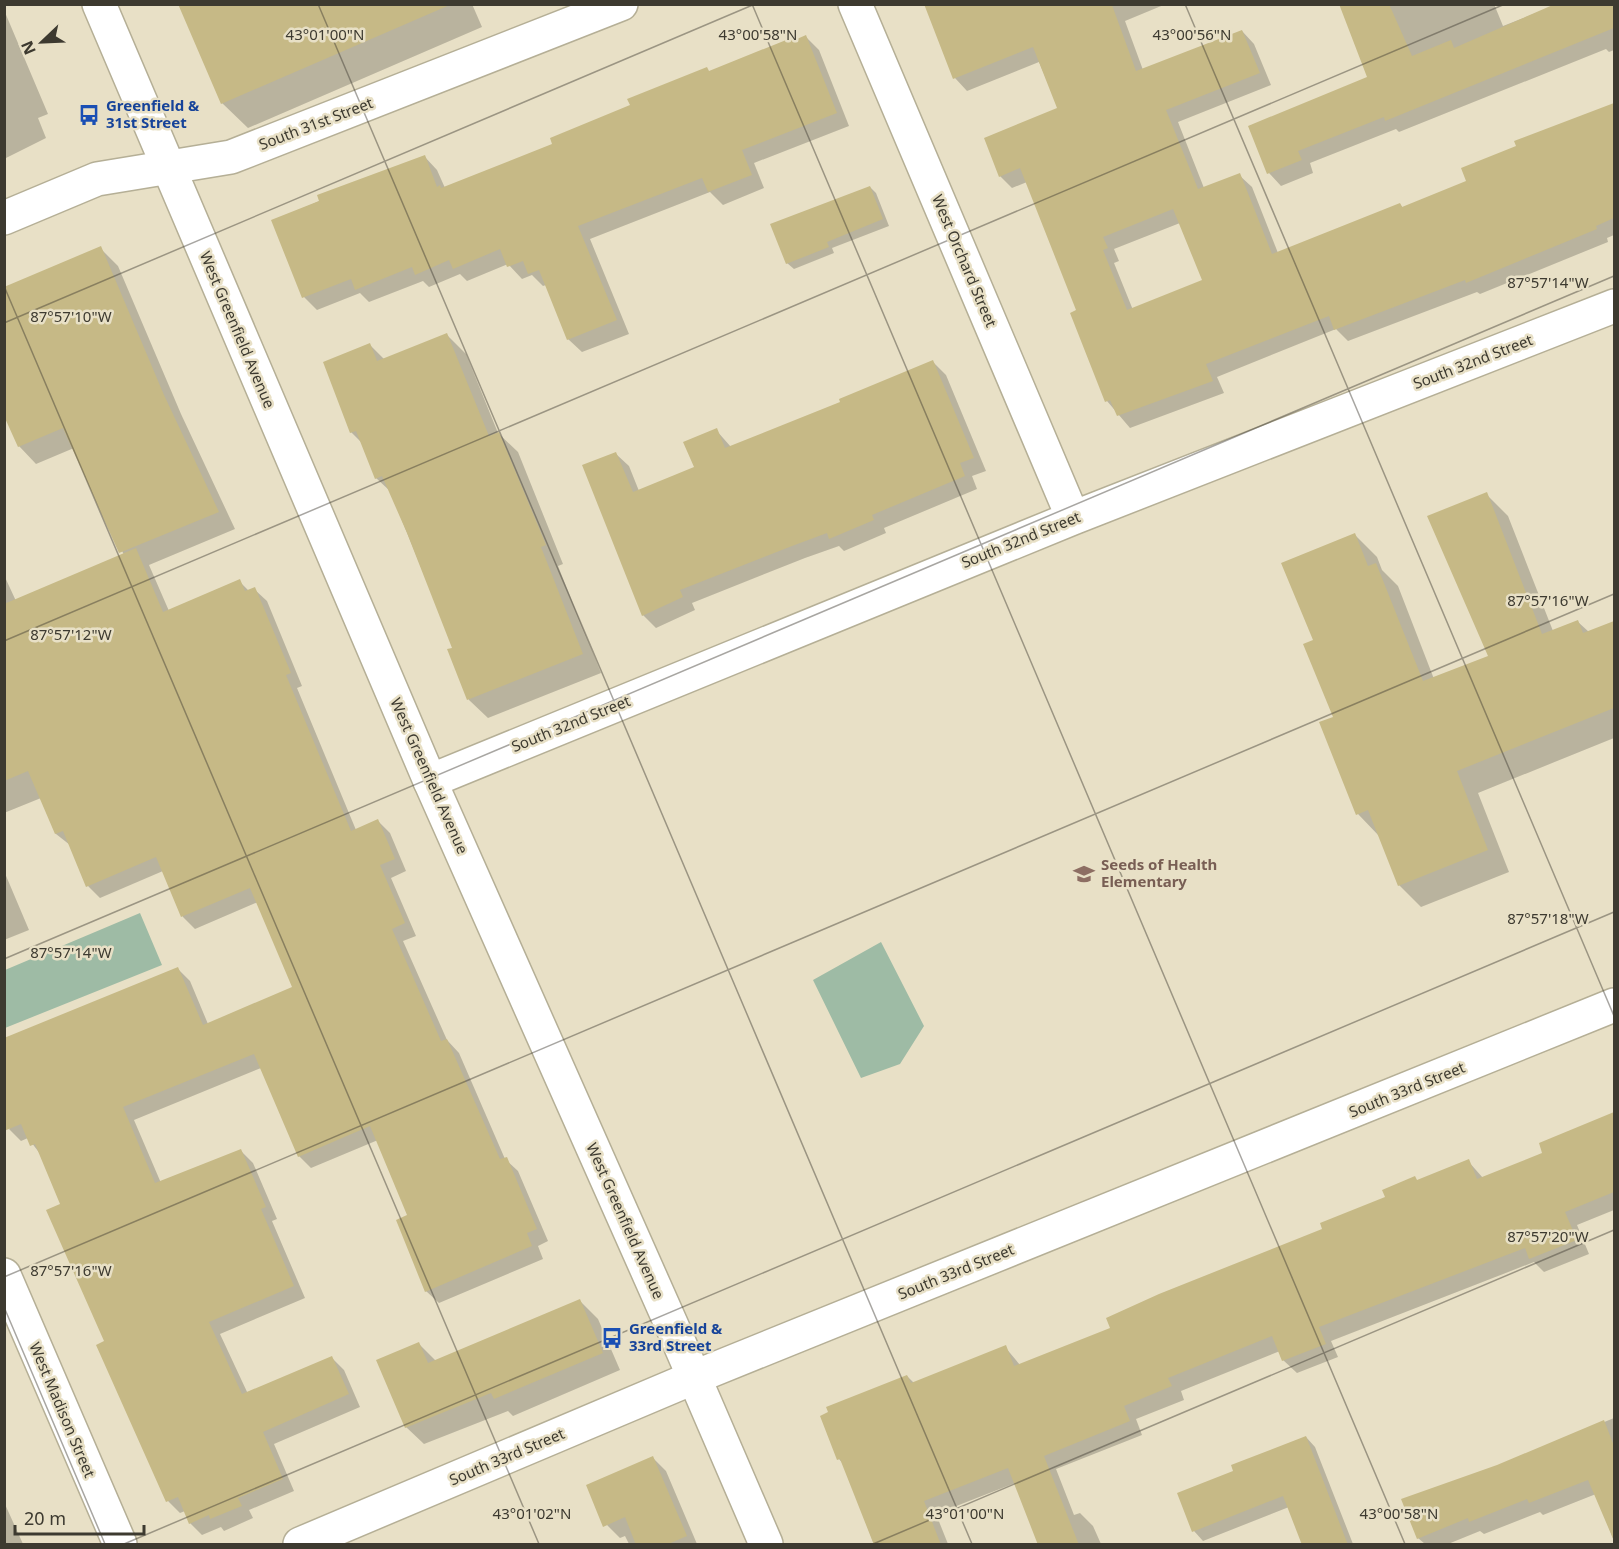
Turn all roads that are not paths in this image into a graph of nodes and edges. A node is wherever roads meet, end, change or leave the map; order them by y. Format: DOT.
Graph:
graph roads {
  1 [pos="99,4"];
  2 [pos="621,4"];
  3 [pos="855,4"];
  4 [pos="169,166"];
  5 [pos="4,218"];
  6 [pos="1614,306"];
  7 [pos="1074,518"];
  8 [pos="430,781"];
  9 [pos="1614,1005"];
  10 [pos="4,1275"];
  11 [pos="694,1377"];
  12 [pos="120,1545"];
  13 [pos="300,1545"];
  14 [pos="766,1545"];
  1 -- 4 [label="street, West Greenfield Avenue"];
  2 -- 4 [label="street, South 31st Street"];
  3 -- 7 [label="street, West Orchard Street"];
  4 -- 5 [label="street, South 31st Street"];
  4 -- 8 [label="street, West Greenfield Avenue"];
  6 -- 7 [label="street, South 32nd Street"];
  7 -- 8 [label="street, South 32nd Street"];
  8 -- 11 [label="street, West Greenfield Avenue"];
  9 -- 11 [label="street, South 33rd Street"];
  10 -- 12 [label="street, West Madison Street"];
  11 -- 13 [label="street, South 33rd Street"];
  11 -- 14 [label="street, West Greenfield Avenue"];
}
